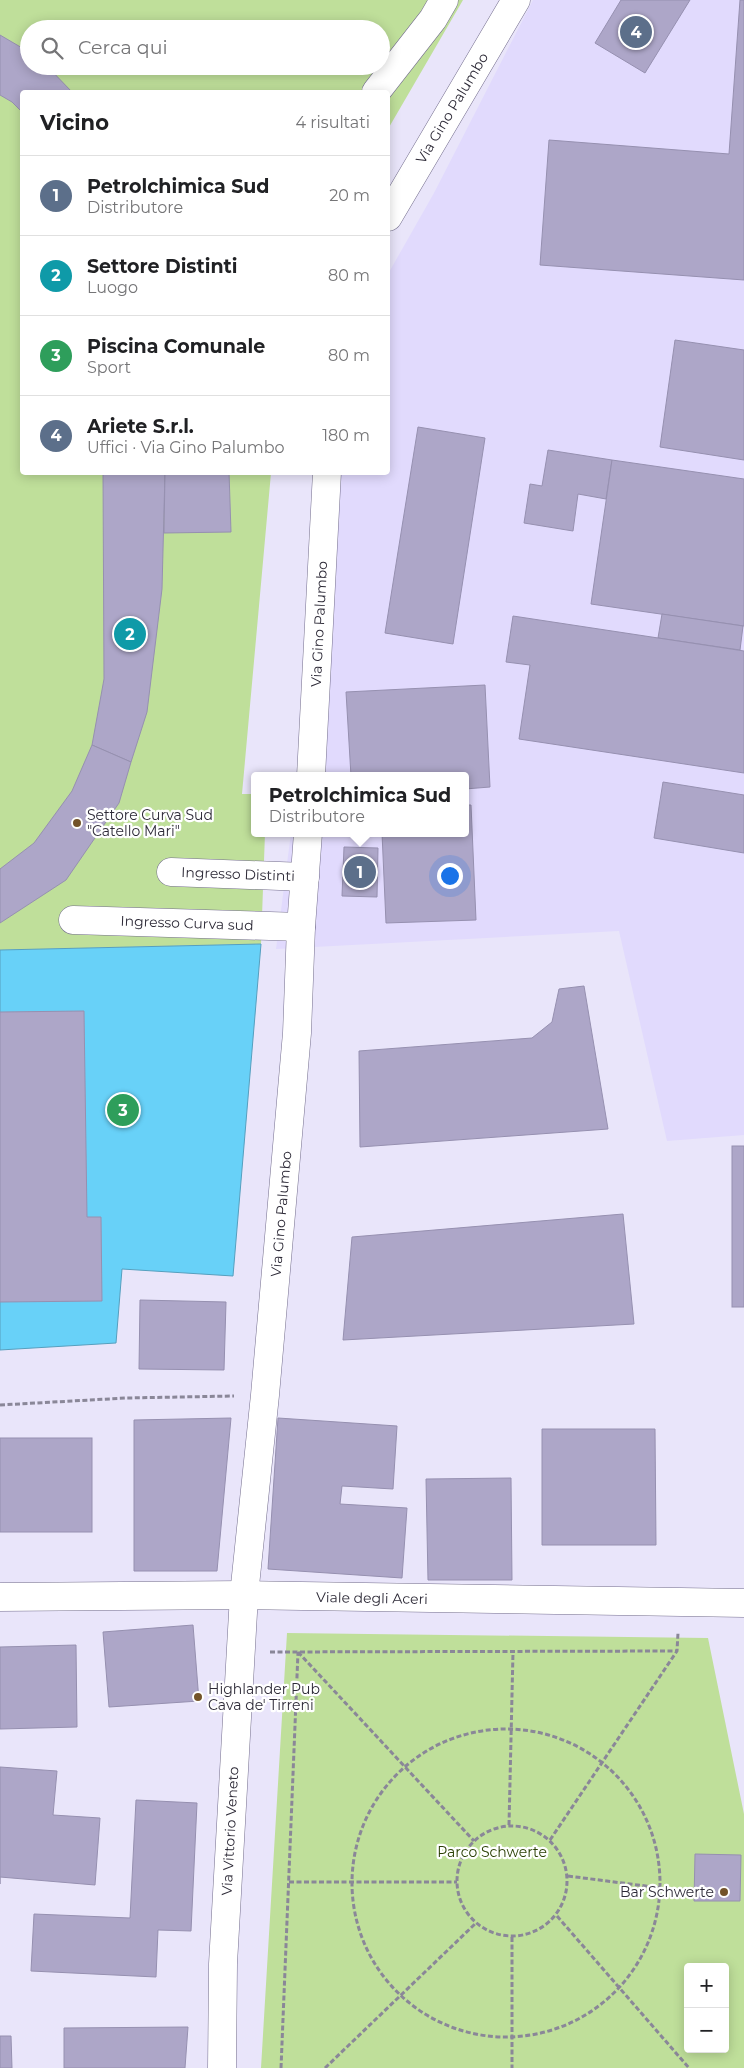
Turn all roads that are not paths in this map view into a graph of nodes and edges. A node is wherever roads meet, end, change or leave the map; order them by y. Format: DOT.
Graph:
graph roads {
  1 [pos="444,0"];
  2 [pos="516,0"];
  3 [pos="390,74"];
  4 [pos="389,75"];
  5 [pos="378,90"];
  6 [pos="390,214"];
  7 [pos="327,475"];
  8 [pos="311,772"];
  9 [pos="308,837"];
  10 [pos="172,872"];
  11 [pos="305,877"];
  12 [pos="73,920"];
  13 [pos="301,927"];
  14 [pos="244,1595"];
  15 [pos="0,1597"];
  16 [pos="744,1603"];
  17 [pos="222,2068"];
  1 -- 3 [label="street"];
  2 -- 6 [label="street, Via Gino Palumbo"];
  4 -- 5 [label="street"];
  7 -- 8 [label="street, Via Gino Palumbo"];
  9 -- 11 [label="street, Via Gino Palumbo"];
  10 -- 11 [label="street, Ingresso Distinti"];
  11 -- 13 [label="street, Via Gino Palumbo"];
  12 -- 13 [label="street, Ingresso Curva sud"];
  13 -- 14 [label="street, Via Gino Palumbo"];
  14 -- 15 [label="street, Viale degli Aceri"];
  14 -- 16 [label="street, Viale degli Aceri"];
  14 -- 17 [label="street, Via Vittorio Veneto"];
}
